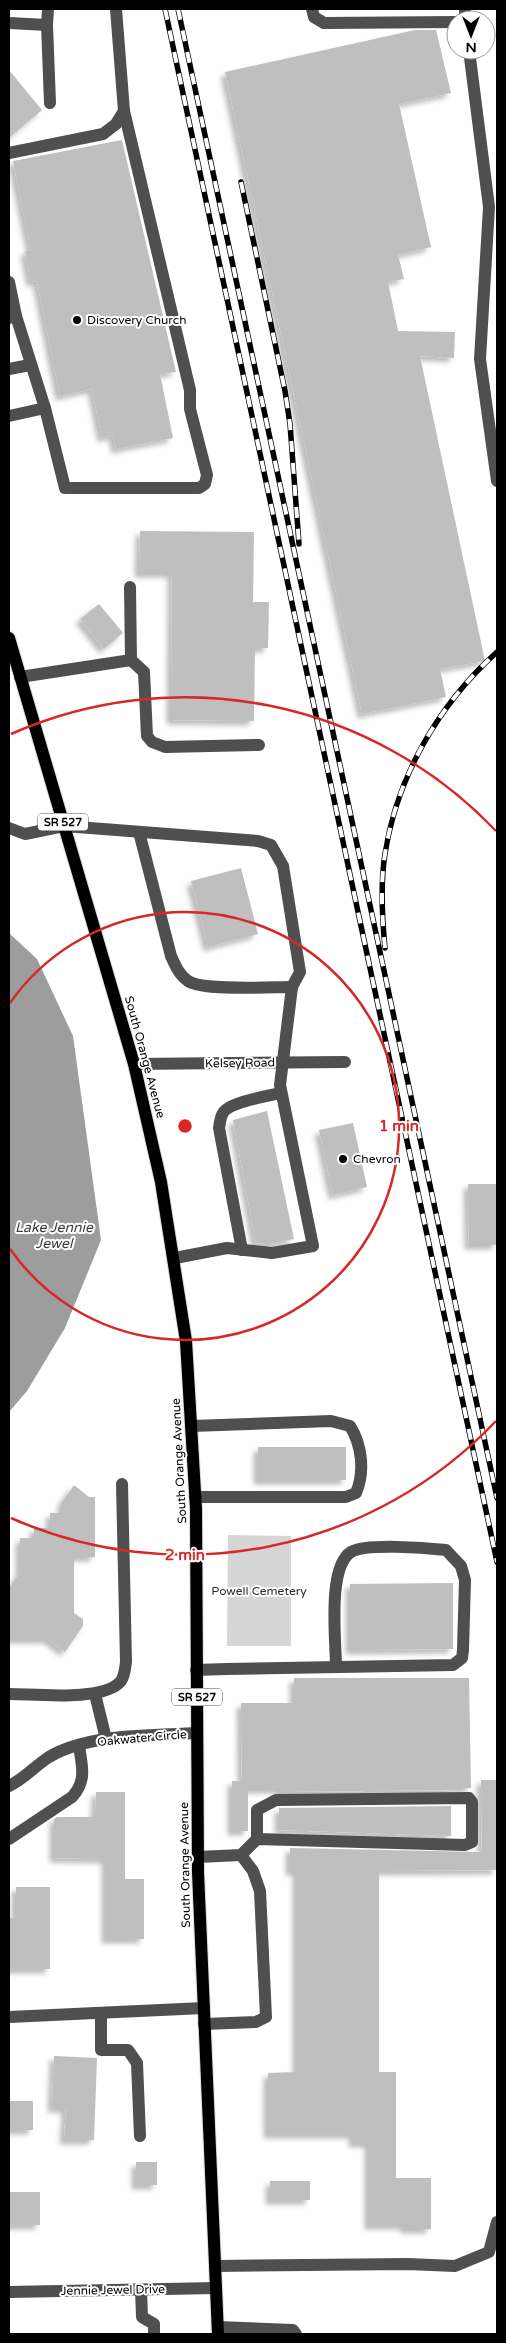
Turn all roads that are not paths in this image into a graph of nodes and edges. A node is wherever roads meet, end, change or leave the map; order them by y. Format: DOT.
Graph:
graph roads {
  1 [pos="48,9"];
  2 [pos="116,9"];
  3 [pos="312,9"];
  4 [pos="446,22"];
  5 [pos="9,23"];
  6 [pos="47,25"];
  7 [pos="470,60"];
  8 [pos="50,103"];
  9 [pos="124,111"];
  10 [pos="9,153"];
  11 [pos="9,282"];
  12 [pos="13,317"];
  13 [pos="30,365"];
  14 [pos="9,369"];
  15 [pos="45,408"];
  16 [pos="9,416"];
  17 [pos="497,481"];
  18 [pos="130,586"];
  19 [pos="9,638"];
  20 [pos="131,660"];
  21 [pos="20,677"];
  22 [pos="258,745"];
  23 [pos="64,826"];
  24 [pos="9,828"];
  25 [pos="140,832"];
  26 [pos="292,987"];
  27 [pos="282,1062"];
  28 [pos="345,1062"];
  29 [pos="134,1064"];
  30 [pos="281,1093"];
  31 [pos="242,1250"];
  32 [pos="175,1258"];
  33 [pos="192,1426"];
  34 [pos="122,1484"];
  35 [pos="195,1496"];
  36 [pos="336,1667"];
  37 [pos="196,1670"];
  38 [pos="9,1694"];
  39 [pos="95,1694"];
  40 [pos="197,1733"];
  41 [pos="106,1739"];
  42 [pos="79,1746"];
  43 [pos="9,1786"];
  44 [pos="9,1839"];
  45 [pos="257,1840"];
  46 [pos="242,1855"];
  47 [pos="198,1857"];
  48 [pos="204,2008"];
  49 [pos="101,2013"];
  50 [pos="9,2018"];
  51 [pos="204,2024"];
  52 [pos="140,2136"];
  53 [pos="497,2222"];
  54 [pos="215,2266"];
  55 [pos="216,2288"];
  56 [pos="141,2290"];
  57 [pos="9,2292"];
  58 [pos="218,2331"];
  59 [pos="154,2334"];
  60 [pos="296,2334"];
  1 -- 6 [label="street"];
  2 -- 9 [label="street"];
  3 -- 4 [label="street"];
  5 -- 6 [label="street"];
  6 -- 8 [label="street"];
  7 -- 17 [label="street"];
  9 -- 10 [label="street"];
  9 -- 15 [label="street"];
  11 -- 12 [label="street"];
  12 -- 13 [label="street"];
  13 -- 14 [label="street"];
  13 -- 15 [label="street"];
  15 -- 16 [label="street"];
  18 -- 20 [label="street"];
  19 -- 21 [label="main road, South Orange Avenue / SR 527"];
  20 -- 21 [label="street"];
  20 -- 22 [label="street"];
  21 -- 23 [label="main road, South Orange Avenue / SR 527"];
  23 -- 24 [label="street"];
  23 -- 25 [label="street"];
  23 -- 29 [label="main road, South Orange Avenue / SR 527"];
  25 -- 26 [label="street"];
  25 -- 26 [label="street"];
  26 -- 27 [label="street"];
  27 -- 28 [label="street, Kelsey Road"];
  27 -- 29 [label="street, Kelsey Road"];
  27 -- 30 [label="street"];
  29 -- 32 [label="main road, South Orange Avenue / SR 527"];
  30 -- 31 [label="street"];
  30 -- 31 [label="street"];
  31 -- 32 [label="street"];
  32 -- 33 [label="main road, South Orange Avenue / SR 527"];
  33 -- 35 [label="main road, South Orange Avenue / SR 527"];
  33 -- 35 [label="street"];
  34 -- 39 [label="street"];
  35 -- 37 [label="main road, South Orange Avenue / SR 527"];
  36 -- 36 [label="street"];
  36 -- 37 [label="street"];
  37 -- 40 [label="main road, South Orange Avenue / SR 527"];
  38 -- 39 [label="street"];
  39 -- 41 [label="street"];
  40 -- 41 [label="street, Oakwater Circle"];
  40 -- 47 [label="main road, South Orange Avenue / SR 527"];
  41 -- 42 [label="street, Oakwater Circle"];
  42 -- 43 [label="street, Oakwater Circle"];
  42 -- 44 [label="street"];
  45 -- 45 [label="street"];
  45 -- 46 [label="street"];
  46 -- 47 [label="street"];
  46 -- 51 [label="street"];
  47 -- 48 [label="main road, South Orange Avenue / SR 527"];
  48 -- 49 [label="street"];
  48 -- 51 [label="main road, South Orange Avenue / SR 527"];
  49 -- 50 [label="street"];
  49 -- 52 [label="street"];
  51 -- 54 [label="main road, South Orange Avenue / SR 527"];
  53 -- 54 [label="street"];
  54 -- 55 [label="main road, South Orange Avenue / SR 527"];
  55 -- 56 [label="street, Jennie Jewel Drive"];
  55 -- 58 [label="main road, South Orange Avenue / SR 527"];
  56 -- 57 [label="street, Jennie Jewel Drive"];
  56 -- 59 [label="street"];
  58 -- 60 [label="street"];
}
